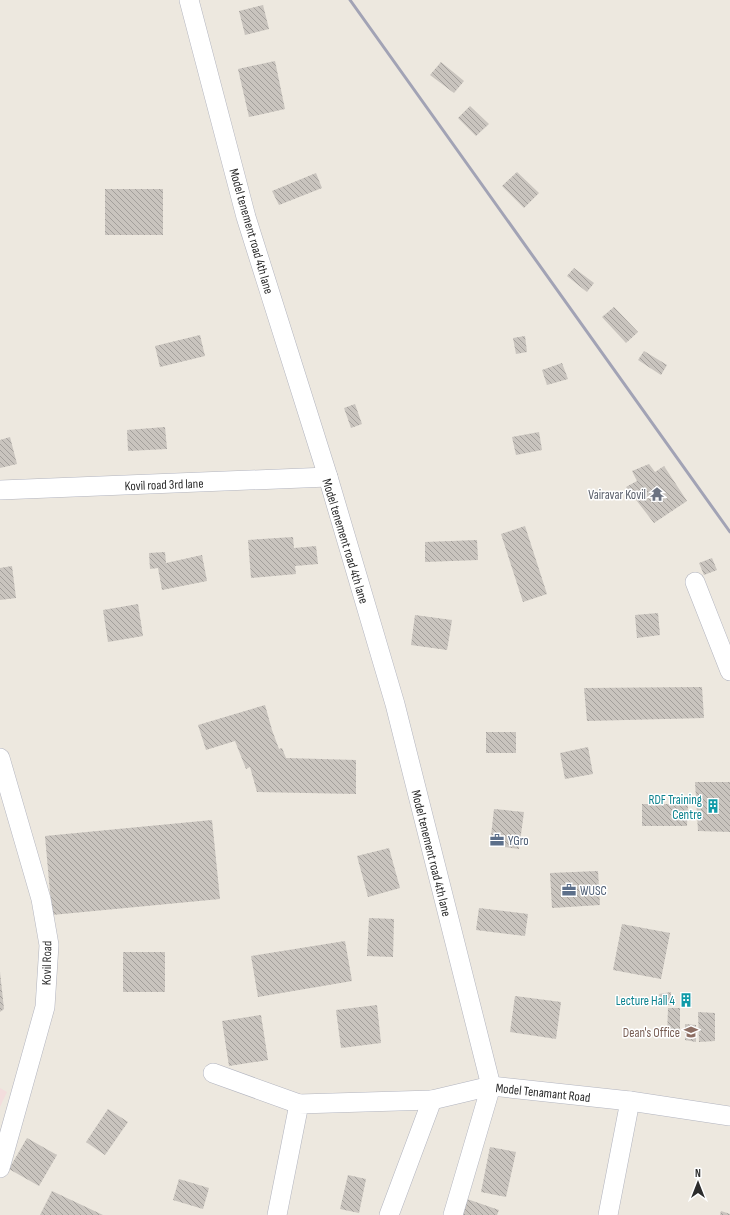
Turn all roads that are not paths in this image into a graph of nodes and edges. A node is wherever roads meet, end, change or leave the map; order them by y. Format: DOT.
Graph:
graph roads {
  1 [pos="189,0"];
  2 [pos="328,477"];
  3 [pos="0,490"];
  4 [pos="695,582"];
  5 [pos="730,671"];
  6 [pos="0,758"];
  7 [pos="213,1073"];
  8 [pos="490,1086"];
  9 [pos="432,1100"];
  10 [pos="630,1101"];
  11 [pos="299,1104"];
  12 [pos="730,1116"];
  13 [pos="0,1168"];
  14 [pos="277,1215"];
  15 [pos="389,1215"];
  16 [pos="453,1215"];
  17 [pos="608,1215"];
  1 -- 2 [label="street, Model tenement road 4th lane"];
  2 -- 3 [label="street, Kovil road 3rd lane"];
  2 -- 8 [label="street, Model tenement road 4th lane"];
  4 -- 5 [label="street"];
  6 -- 13 [label="street, Kovil Road"];
  7 -- 11 [label="street"];
  8 -- 9 [label="street, Model Tenamant Road"];
  8 -- 10 [label="street, Model Tenamant Road"];
  8 -- 16 [label="street"];
  9 -- 11 [label="street, Model Tenamant Road"];
  9 -- 15 [label="street"];
  10 -- 12 [label="street, Model Tenamant Road"];
  10 -- 17 [label="street"];
  11 -- 14 [label="street"];
}
